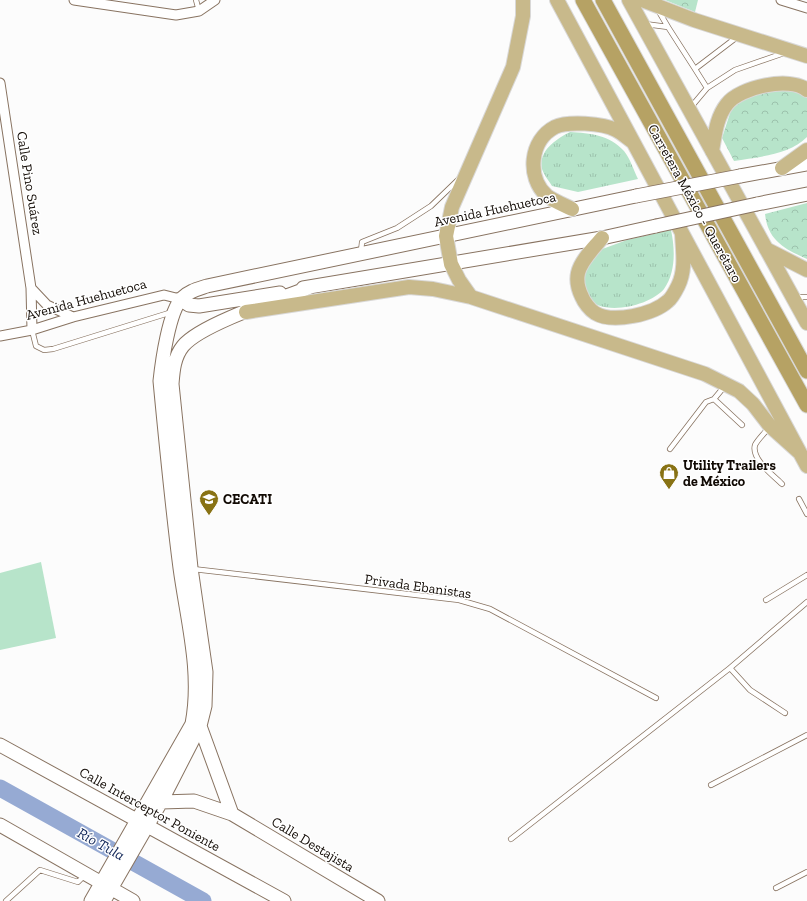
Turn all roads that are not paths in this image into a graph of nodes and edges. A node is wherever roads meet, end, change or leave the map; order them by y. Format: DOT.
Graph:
graph roads {
  1 [pos="74,0"];
  2 [pos="196,0"];
  3 [pos="215,0"];
  4 [pos="523,0"];
  5 [pos="557,0"];
  6 [pos="583,0"];
  7 [pos="603,0"];
  8 [pos="629,0"];
  9 [pos="781,0"];
  10 [pos="648,2"];
  11 [pos="807,8"];
  12 [pos="199,11"];
  13 [pos="642,24"];
  14 [pos="668,27"];
  15 [pos="740,34"];
  16 [pos="792,51"];
  17 [pos="807,56"];
  18 [pos="695,69"];
  19 [pos="0,83"];
  20 [pos="707,88"];
  21 [pos="807,90"];
  22 [pos="689,109"];
  23 [pos="636,144"];
  24 [pos="807,150"];
  25 [pos="712,151"];
  26 [pos="807,164"];
  27 [pos="782,168"];
  28 [pos="466,172"];
  29 [pos="807,194"];
  30 [pos="572,209"];
  31 [pos="682,230"];
  32 [pos="446,236"];
  33 [pos="602,238"];
  34 [pos="766,249"];
  35 [pos="361,253"];
  36 [pos="451,264"];
  37 [pos="807,270"];
  38 [pos="311,287"];
  39 [pos="31,288"];
  40 [pos="186,295"];
  41 [pos="471,297"];
  42 [pos="793,297"];
  43 [pos="807,298"];
  44 [pos="174,311"];
  45 [pos="246,312"];
  46 [pos="72,317"];
  47 [pos="807,323"];
  48 [pos="32,330"];
  49 [pos="0,336"];
  50 [pos="807,371"];
  51 [pos="727,384"];
  52 [pos="714,399"];
  53 [pos="807,405"];
  54 [pos="742,425"];
  55 [pos="770,426"];
  56 [pos="670,449"];
  57 [pos="799,452"];
  58 [pos="807,466"];
  59 [pos="782,484"];
  60 [pos="799,499"];
  61 [pos="807,514"];
  62 [pos="186,568"];
  63 [pos="807,575"];
  64 [pos="766,600"];
  65 [pos="807,602"];
  66 [pos="730,668"];
  67 [pos="656,698"];
  68 [pos="785,713"];
  69 [pos="196,725"];
  70 [pos="807,735"];
  71 [pos="0,746"];
  72 [pos="711,785"];
  73 [pos="156,799"];
  74 [pos="232,814"];
  75 [pos="0,825"];
  76 [pos="139,827"];
  77 [pos="511,839"];
  78 [pos="807,872"];
  79 [pos="86,873"];
  80 [pos="109,882"];
  81 [pos="776,888"];
  82 [pos="6,901"];
  83 [pos="91,901"];
  84 [pos="104,901"];
  85 [pos="133,901"];
  86 [pos="284,901"];
  87 [pos="378,901"];
  1 -- 12 [label="street"];
  2 -- 12 [label="lane"];
  3 -- 12 [label="street"];
  4 -- 28 [label="main road"];
  5 -- 23 [label="main road"];
  6 -- 53 [label="highway, Carretera México - Querétaro"];
  7 -- 50 [label="highway, Carretera México - Querétaro"];
  8 -- 13 [label="main road"];
  9 -- 11 [label="street"];
  10 -- 14 [label="lane"];
  10 -- 15 [label="main road"];
  13 -- 14 [label="lane"];
  13 -- 22 [label="main road"];
  14 -- 18 [label="lane"];
  15 -- 16 [label="main road"];
  15 -- 18 [label="lane"];
  16 -- 17 [label="main road"];
  16 -- 20 [label="lane"];
  18 -- 20 [label="lane"];
  19 -- 39 [label="street, Calle Pino Suárez"];
  20 -- 22 [label="lane"];
  21 -- 25 [label="main road"];
  22 -- 25 [label="main road"];
  23 -- 30 [label="main road"];
  23 -- 31 [label="main road"];
  24 -- 27 [label="main road"];
  25 -- 34 [label="main road"];
  26 -- 27 [label="main road, Avenida Huehuetoca"];
  27 -- 30 [label="main road, Avenida Huehuetoca, bridge"];
  28 -- 32 [label="main road"];
  28 -- 35 [label="lane"];
  29 -- 33 [label="main road, bridge"];
  30 -- 32 [label="main road, Avenida Huehuetoca"];
  31 -- 33 [label="main road"];
  31 -- 57 [label="main road"];
  32 -- 35 [label="main road, Avenida Huehuetoca"];
  32 -- 36 [label="main road"];
  33 -- 36 [label="main road"];
  34 -- 37 [label="main road"];
  34 -- 42 [label="main road"];
  35 -- 40 [label="main road, Avenida Huehuetoca"];
  36 -- 38 [label="main road"];
  36 -- 41 [label="main road"];
  38 -- 40 [label="main road"];
  38 -- 45 [label="main road"];
  39 -- 46 [label="street"];
  39 -- 48 [label="street, Calle Pino Suárez"];
  40 -- 44 [label="main road"];
  40 -- 46 [label="street, Avenida Huehuetoca"];
  41 -- 45 [label="main road"];
  41 -- 51 [label="main road"];
  42 -- 43 [label="lane"];
  42 -- 47 [label="main road"];
  44 -- 48 [label="lane"];
  44 -- 62 [label="main road"];
  45 -- 62 [label="main road"];
  46 -- 48 [label="street, Avenida Huehuetoca"];
  48 -- 49 [label="street, Avenida Huehuetoca"];
  51 -- 52 [label="lane"];
  51 -- 55 [label="main road"];
  52 -- 54 [label="lane"];
  52 -- 56 [label="lane"];
  55 -- 57 [label="main road"];
  55 -- 59 [label="lane"];
  57 -- 58 [label="main road"];
  60 -- 61 [label="lane"];
  62 -- 67 [label="lane, Privada Ebanistas"];
  62 -- 69 [label="main road"];
  63 -- 64 [label="lane"];
  65 -- 66 [label="lane"];
  66 -- 68 [label="lane"];
  66 -- 77 [label="lane"];
  69 -- 73 [label="main road"];
  69 -- 74 [label="main road"];
  70 -- 72 [label="lane"];
  71 -- 76 [label="main road, Calle Interceptor Poniente"];
  73 -- 74 [label="main road, Calle Destajista"];
  73 -- 76 [label="main road"];
  74 -- 87 [label="main road, Calle Destajista"];
  75 -- 79 [label="main road"];
  76 -- 80 [label="main road"];
  76 -- 86 [label="main road, Calle Interceptor Poniente"];
  78 -- 81 [label="lane"];
  79 -- 80 [label="main road"];
  79 -- 82 [label="lane"];
  80 -- 83 [label="main road"];
  80 -- 84 [label="main road"];
  80 -- 85 [label="main road"];
}
